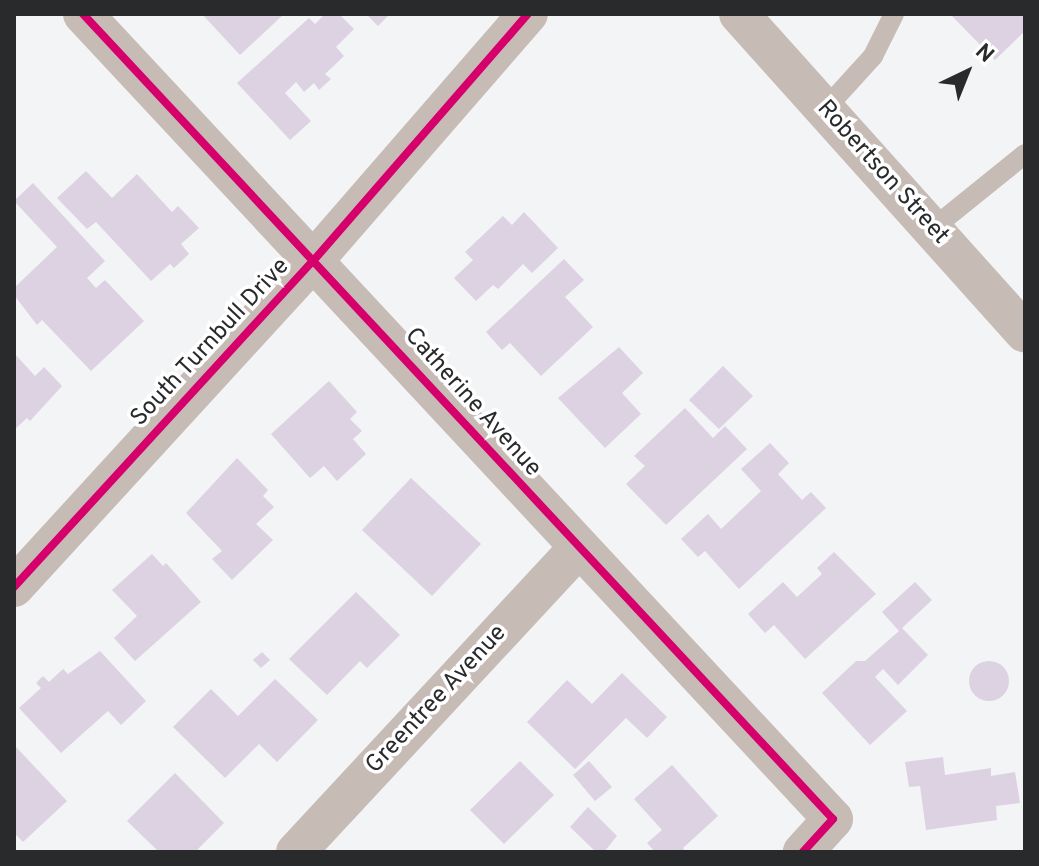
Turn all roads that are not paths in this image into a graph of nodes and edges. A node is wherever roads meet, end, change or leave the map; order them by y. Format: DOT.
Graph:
graph roads {
  1 [pos="83,14"];
  2 [pos="528,14"];
  3 [pos="739,14"];
  4 [pos="894,14"];
  5 [pos="825,109"];
  6 [pos="1025,154"];
  7 [pos="932,229"];
  8 [pos="314,260"];
  9 [pos="1019,314"];
  10 [pos="578,549"];
  11 [pos="14,587"];
  12 [pos="296,852"];
  13 [pos="803,852"];
  1 -- 8 [label="street, Catherine Avenue"];
  2 -- 8 [label="street, South Turnbull Drive"];
  3 -- 5 [label="street, Robertson Street"];
  4 -- 5 [label="lane"];
  5 -- 7 [label="street, Robertson Street"];
  6 -- 7 [label="lane"];
  7 -- 9 [label="street, Robertson Street"];
  8 -- 10 [label="street, Catherine Avenue"];
  8 -- 11 [label="street, South Turnbull Drive"];
  10 -- 12 [label="street, Greentree Avenue"];
  10 -- 13 [label="street, Catherine Avenue"];
}
